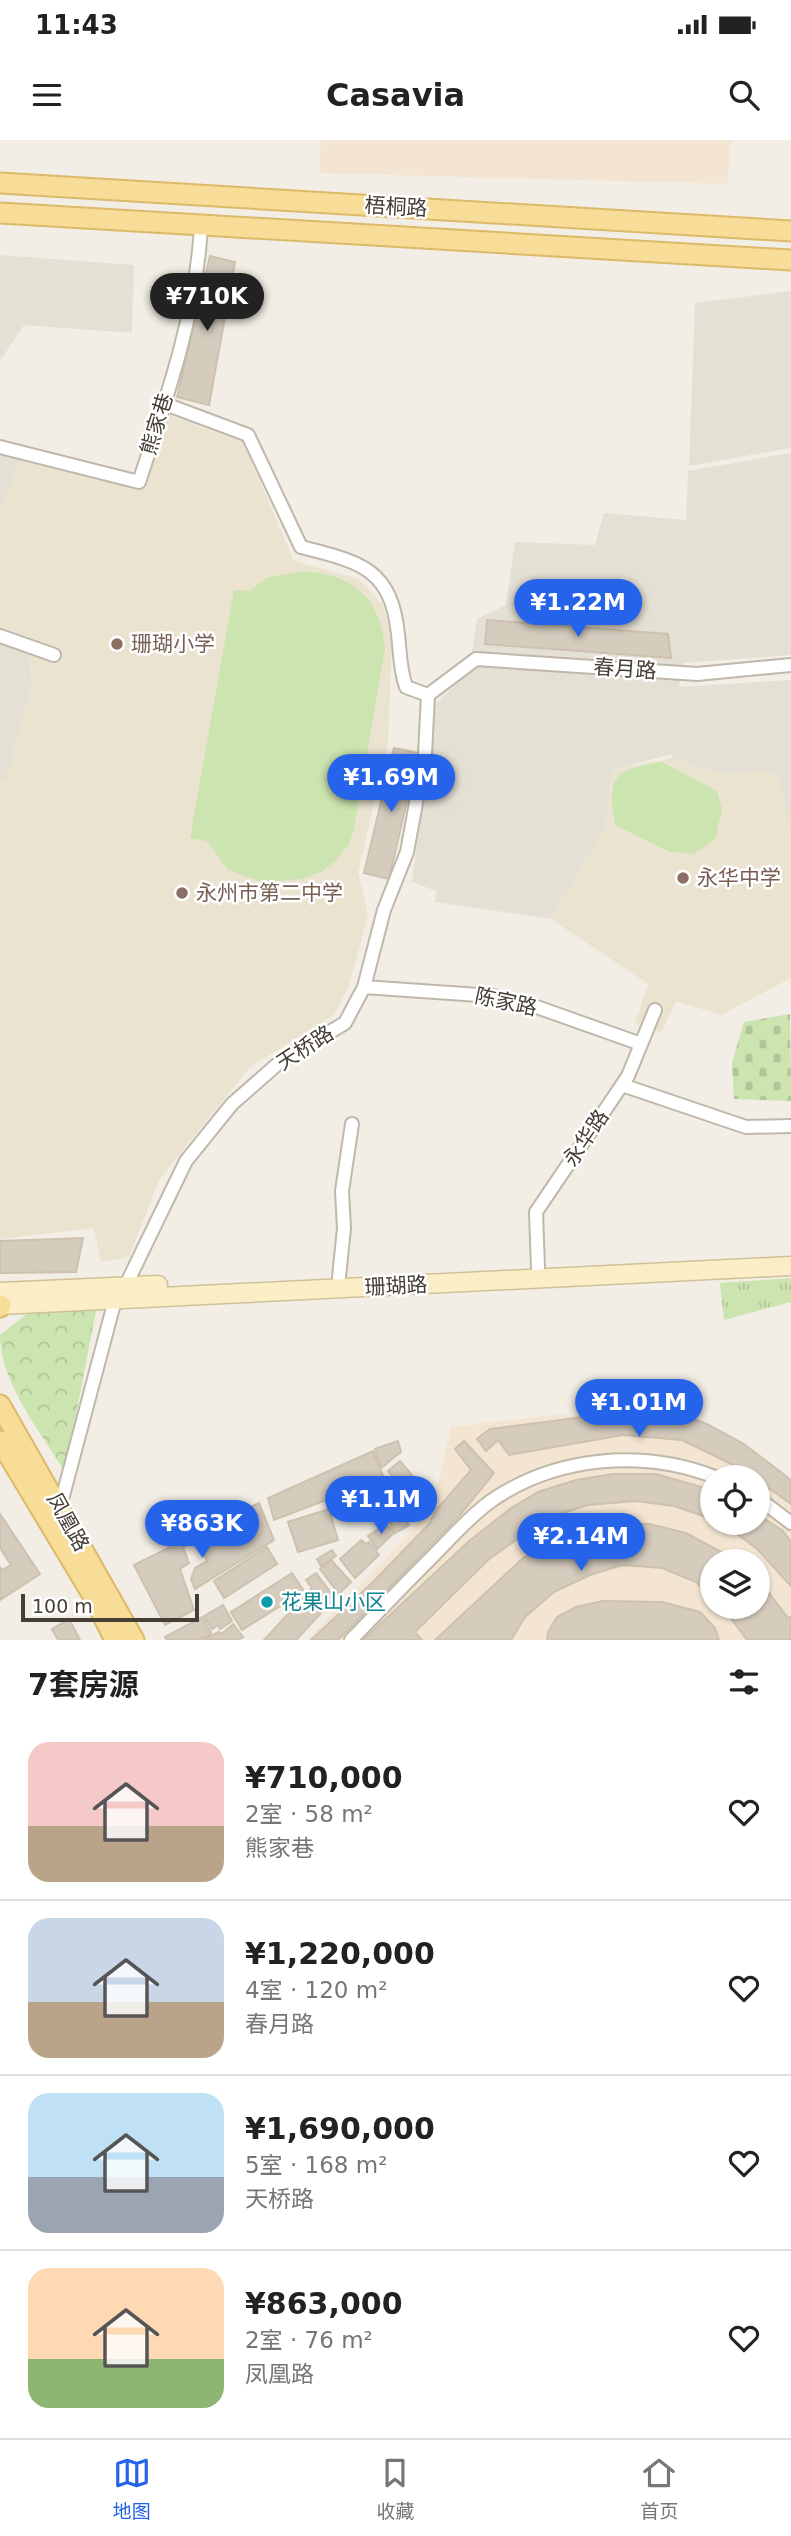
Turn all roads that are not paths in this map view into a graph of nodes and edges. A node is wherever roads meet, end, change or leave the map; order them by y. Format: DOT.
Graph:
graph roads {
  1 [pos="0,183"];
  2 [pos="0,213"];
  3 [pos="201,225"];
  4 [pos="791,231"];
  5 [pos="791,260"];
  6 [pos="165,404"];
  7 [pos="0,447"];
  8 [pos="0,636"];
  9 [pos="54,655"];
  10 [pos="791,665"];
  11 [pos="428,695"];
  12 [pos="364,987"];
  13 [pos="655,1010"];
  14 [pos="641,1044"];
  15 [pos="622,1085"];
  16 [pos="352,1124"];
  17 [pos="791,1126"];
  18 [pos="791,1254"];
  19 [pos="791,1266"];
  20 [pos="538,1268"];
  21 [pos="339,1277"];
  22 [pos="120,1293"];
  23 [pos="0,1302"];
  24 [pos="2,1414"];
  25 [pos="0,1441"];
  26 [pos="700,1471"];
  27 [pos="60,1507"];
  28 [pos="770,1507"];
  29 [pos="791,1523"];
  30 [pos="69,1542"];
  31 [pos="98,1589"];
  32 [pos="115,1640"];
  33 [pos="134,1640"];
  34 [pos="351,1640"];
  1 -- 4 [label="main road, 梧桐路"];
  2 -- 3 [label="main road, 梧桐路"];
  3 -- 5 [label="main road, 梧桐路"];
  3 -- 6 [label="street, 熊家巷"];
  6 -- 7 [label="street, 熊家巷"];
  6 -- 11 [label="street"];
  8 -- 9 [label="street"];
  10 -- 11 [label="street, 春月路"];
  11 -- 12 [label="street, 天桥路"];
  12 -- 14 [label="street, 陈家路"];
  12 -- 22 [label="street, 天桥路"];
  13 -- 14 [label="street, 永华路"];
  14 -- 15 [label="street, 永华路"];
  15 -- 17 [label="street"];
  15 -- 20 [label="street, 永华路"];
  16 -- 21 [label="street"];
  18 -- 20 [label="main road, 珊瑚路"];
  19 -- 22 [label="main road, 珊瑚路"];
  20 -- 21 [label="main road, 珊瑚路"];
  21 -- 22 [label="main road, 珊瑚路"];
  22 -- 23 [label="main road, 珊瑚路"];
  22 -- 27 [label="street, 天桥路"];
  24 -- 27 [label="main road, 凤凰路"];
  25 -- 30 [label="main road, 凤凰路"];
  26 -- 34 [label="street"];
  27 -- 30 [label="main road, 凤凰路"];
  28 -- 29 [label="street"];
  30 -- 31 [label="main road, 凤凰路"];
  31 -- 32 [label="main road, 凤凰路"];
  31 -- 33 [label="main road, 凤凰路"];
}
